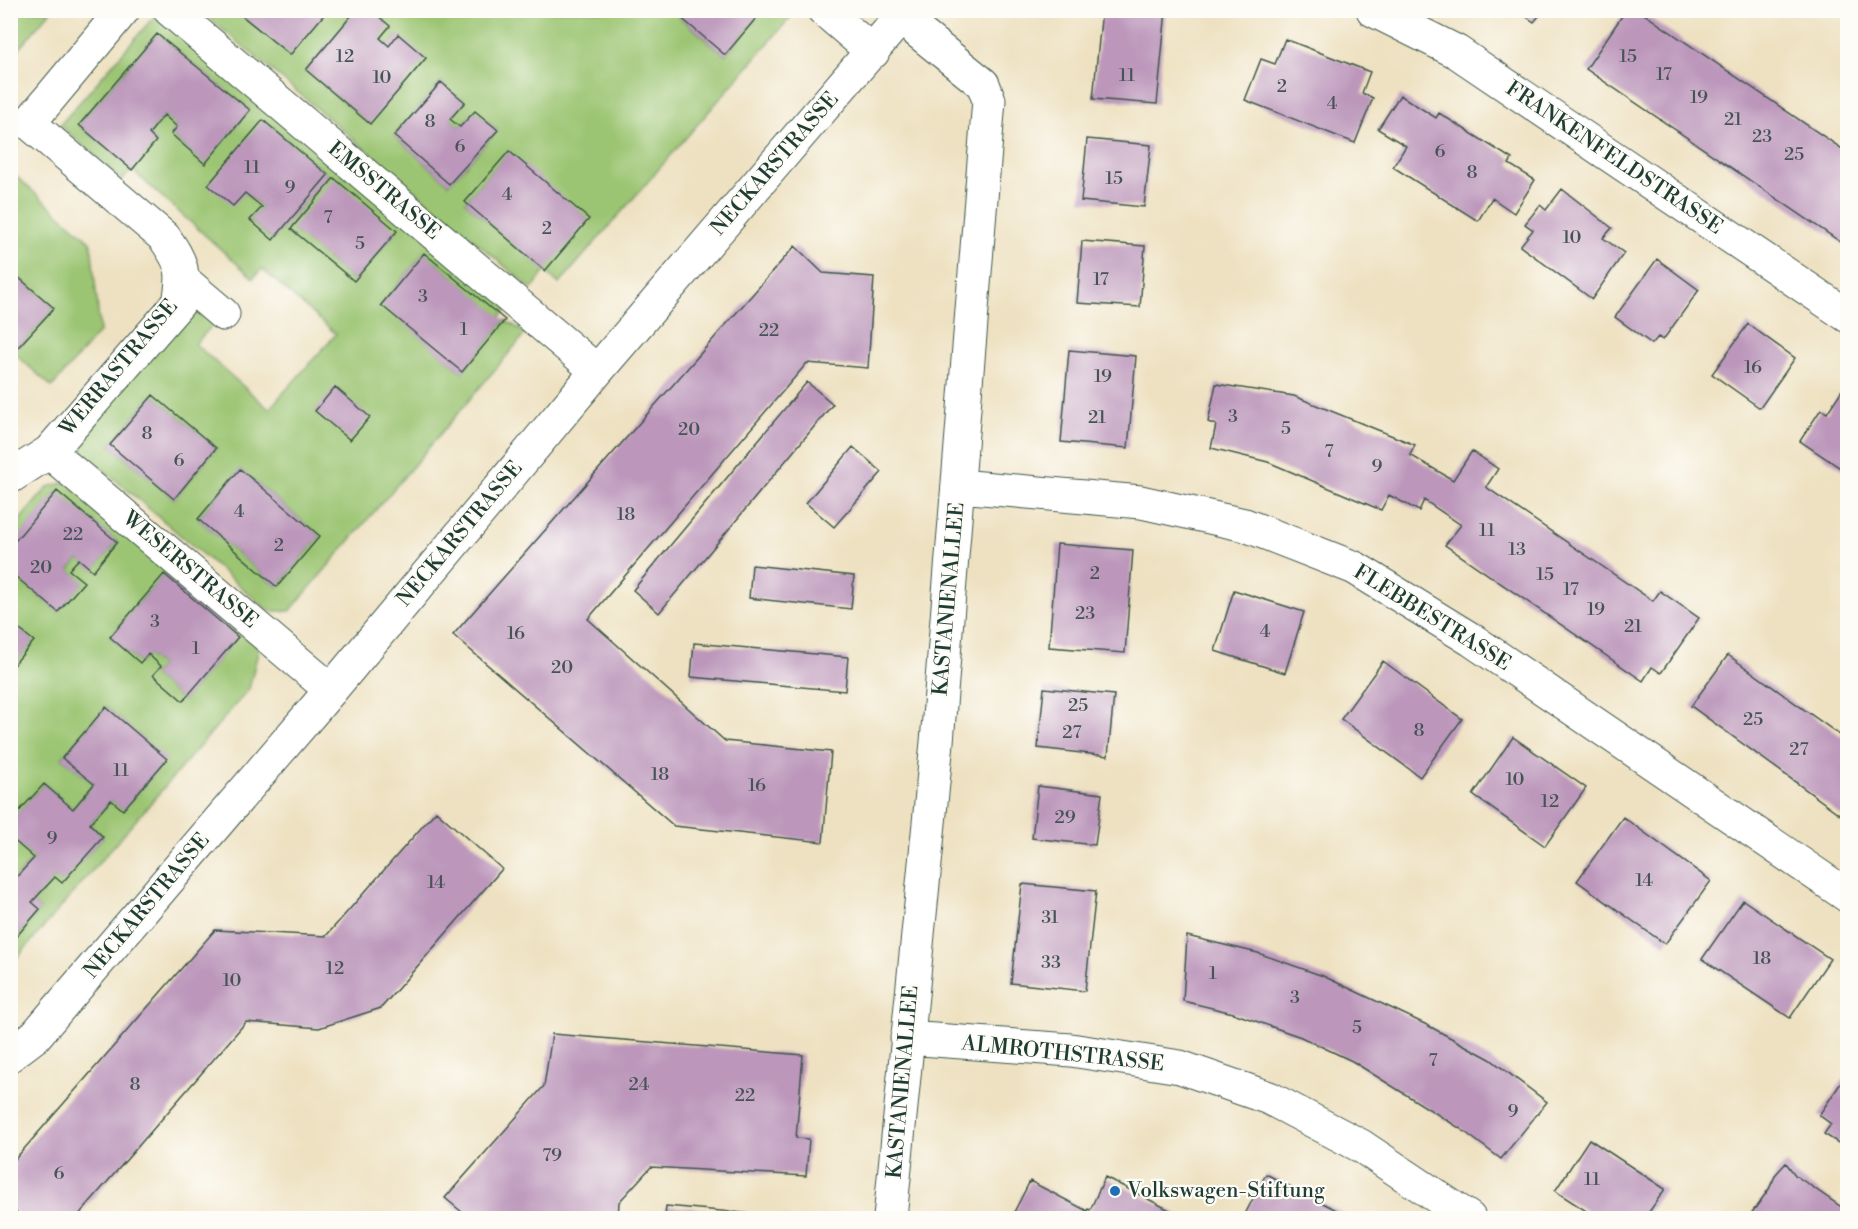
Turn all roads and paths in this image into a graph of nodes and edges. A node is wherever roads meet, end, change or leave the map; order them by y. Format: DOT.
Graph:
graph roads {
  1 [pos="123,10"];
  2 [pos="170,10"];
  3 [pos="824,10"];
  4 [pos="1373,10"];
  5 [pos="904,14"];
  6 [pos="873,52"];
  7 [pos="183,280"];
  8 [pos="223,314"];
  9 [pos="1848,316"];
  10 [pos="597,371"];
  11 [pos="49,452"];
  12 [pos="10,477"];
  13 [pos="959,486"];
  14 [pos="331,690"];
  15 [pos="1848,896"];
  16 [pos="907,1038"];
  17 [pos="10,1055"];
  18 [pos="890,1218"];
  19 [pos="1469,1218"];
  1 -- 7 [label="street, WERRASTRASSE"];
  2 -- 10 [label="street, EMSSTRASSE"];
  3 -- 6 [label="street"];
  4 -- 9 [label="street, FRANKENFELDSTRASSE"];
  5 -- 6 [label="street, NECKARSTRASSE"];
  5 -- 13 [label="street, KASTANIENALLEE"];
  6 -- 10 [label="street, NECKARSTRASSE"];
  7 -- 8 [label="street"];
  7 -- 11 [label="street, WERRASTRASSE"];
  10 -- 14 [label="street, NECKARSTRASSE"];
  11 -- 12 [label="street, WERRASTRASSE"];
  11 -- 14 [label="street, WESERSTRASSE"];
  13 -- 15 [label="street, FLEBBESTRASSE"];
  13 -- 16 [label="street, KASTANIENALLEE"];
  14 -- 17 [label="street, NECKARSTRASSE"];
  16 -- 18 [label="street, KASTANIENALLEE"];
  16 -- 19 [label="street, ALMROTHSTRASSE"];
}
